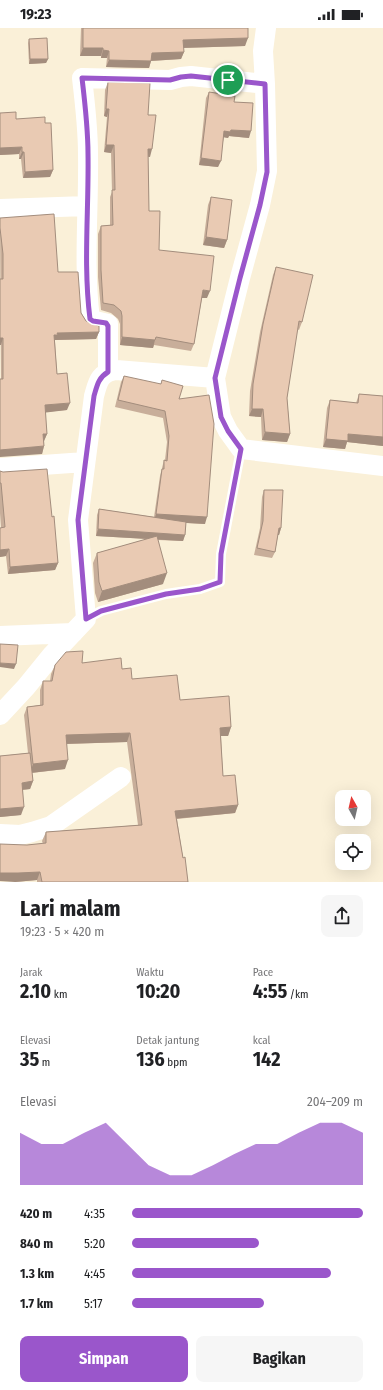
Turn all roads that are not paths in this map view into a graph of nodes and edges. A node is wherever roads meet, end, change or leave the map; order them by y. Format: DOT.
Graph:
graph roads {
  1 [pos="266,28"];
  2 [pos="265,84"];
  3 [pos="87,206"];
  4 [pos="0,209"];
  5 [pos="108,372"];
  6 [pos="215,378"];
  7 [pos="241,449"];
  8 [pos="85,462"];
  9 [pos="383,466"];
  10 [pos="0,468"];
  11 [pos="80,626"];
  12 [pos="0,636"];
  13 [pos="0,716"];
  14 [pos="121,777"];
  15 [pos="0,834"];
  1 -- 2 [label="street"];
  2 -- 3 [label="street"];
  2 -- 6 [label="street"];
  3 -- 4 [label="street"];
  3 -- 5 [label="street"];
  5 -- 6 [label="street"];
  5 -- 8 [label="street"];
  6 -- 7 [label="street"];
  7 -- 9 [label="street"];
  7 -- 11 [label="lane"];
  8 -- 10 [label="street"];
  8 -- 11 [label="street"];
  11 -- 12 [label="street"];
  11 -- 13 [label="street"];
  14 -- 15 [label="street"];
}
